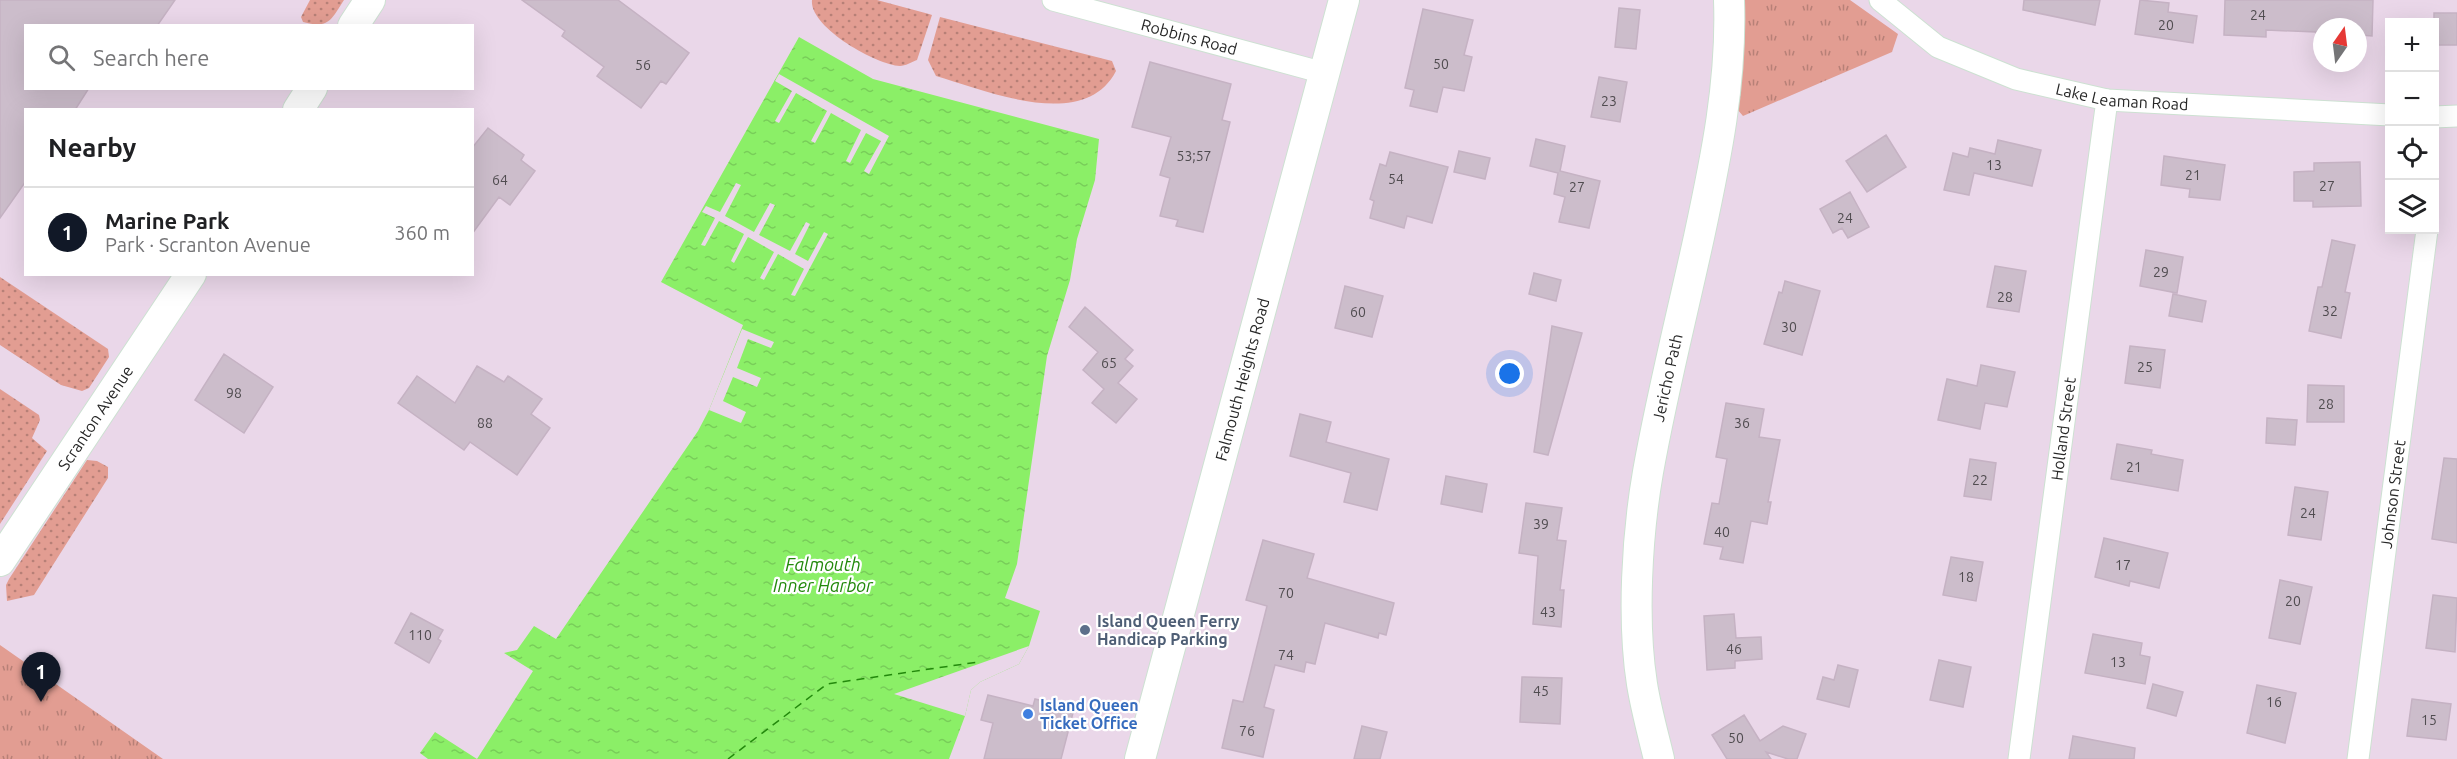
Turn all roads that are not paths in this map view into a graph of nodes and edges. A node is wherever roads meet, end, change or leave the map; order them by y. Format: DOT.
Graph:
graph roads {
  1 [pos="370,0"];
  2 [pos="1053,0"];
  3 [pos="1344,0"];
  4 [pos="1729,0"];
  5 [pos="1880,0"];
  6 [pos="354,24"];
  7 [pos="1324,73"];
  8 [pos="311,90"];
  9 [pos="2107,100"];
  10 [pos="299,108"];
  11 [pos="2385,115"];
  12 [pos="2426,234"];
  13 [pos="190,276"];
  14 [pos="0,561"];
  15 [pos="1140,759"];
  16 [pos="1659,759"];
  17 [pos="2019,759"];
  18 [pos="2358,759"];
  1 -- 6 [label="street"];
  2 -- 7 [label="street, Robbins Road"];
  3 -- 7 [label="street, Falmouth Heights Road"];
  4 -- 16 [label="street, Jericho Path"];
  5 -- 9 [label="street, Lake Leaman Road"];
  7 -- 15 [label="street, Falmouth Heights Road"];
  8 -- 10 [label="street"];
  9 -- 11 [label="street, Lake Leaman Road"];
  9 -- 17 [label="street, Holland Street"];
  12 -- 18 [label="street, Johnson Street"];
  13 -- 14 [label="street, Scranton Avenue"];
}
